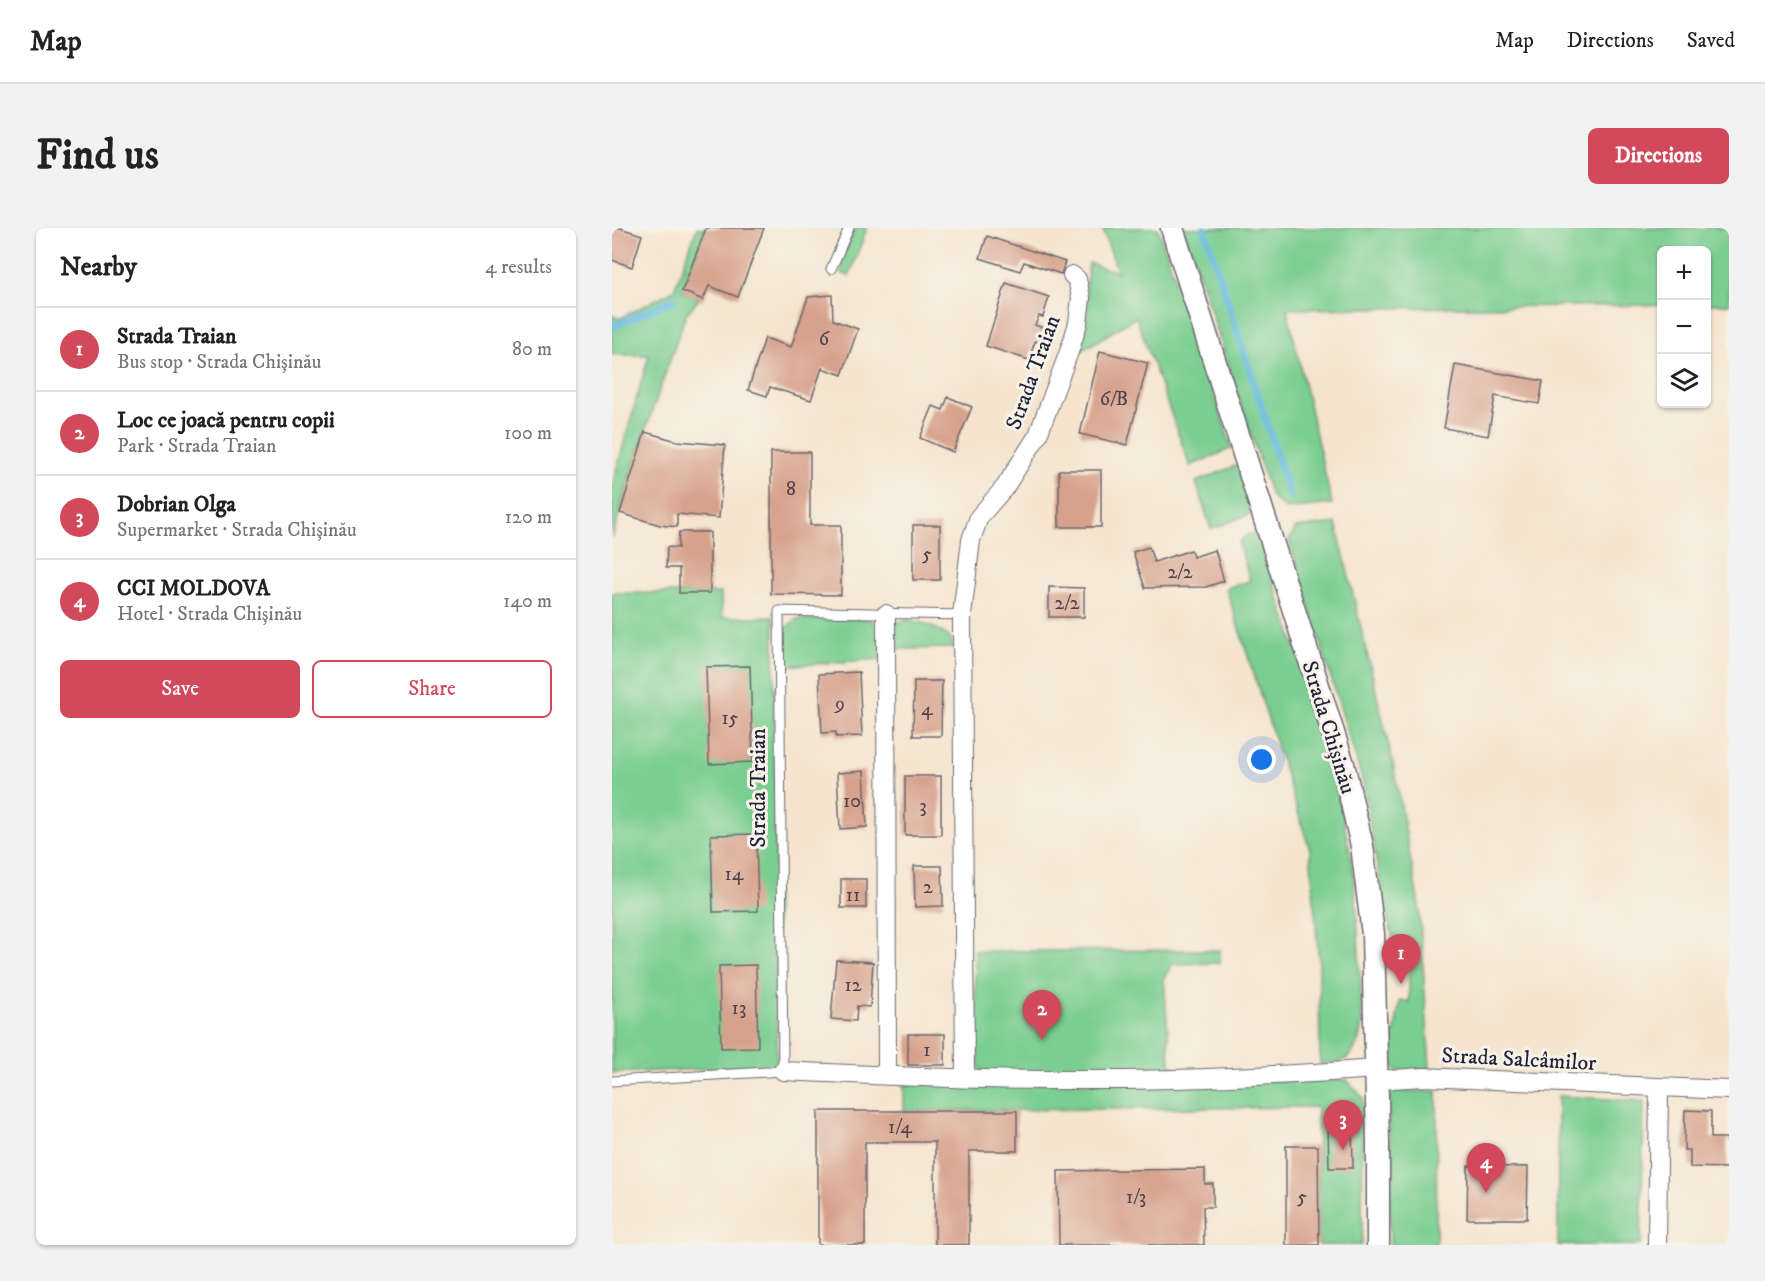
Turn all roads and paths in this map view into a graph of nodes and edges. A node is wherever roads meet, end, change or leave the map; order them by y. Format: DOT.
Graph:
graph roads {
  1 [pos="849,228"];
  2 [pos="1172,228"];
  3 [pos="831,269"];
  4 [pos="1072,275"];
  5 [pos="886,614"];
  6 [pos="962,615"];
  7 [pos="783,1071"];
  8 [pos="1376,1074"];
  9 [pos="887,1076"];
  10 [pos="965,1078"];
  11 [pos="612,1081"];
  12 [pos="1659,1089"];
  13 [pos="1729,1090"];
  14 [pos="1378,1245"];
  15 [pos="1657,1245"];
  1 -- 3 [label="lane"];
  2 -- 8 [label="street, Strada Chișinău"];
  4 -- 6 [label="street, Strada Traian"];
  5 -- 6 [label="lane, Strada Traian"];
  5 -- 7 [label="lane, Strada Traian"];
  5 -- 9 [label="street"];
  6 -- 10 [label="street, Strada Traian"];
  7 -- 9 [label="street"];
  7 -- 11 [label="lane"];
  8 -- 10 [label="street"];
  8 -- 12 [label="street, Strada Salcâmilor"];
  8 -- 14 [label="street, Strada Chișinău"];
  9 -- 10 [label="street"];
  12 -- 13 [label="street, Strada Salcâmilor"];
  12 -- 15 [label="street"];
}
